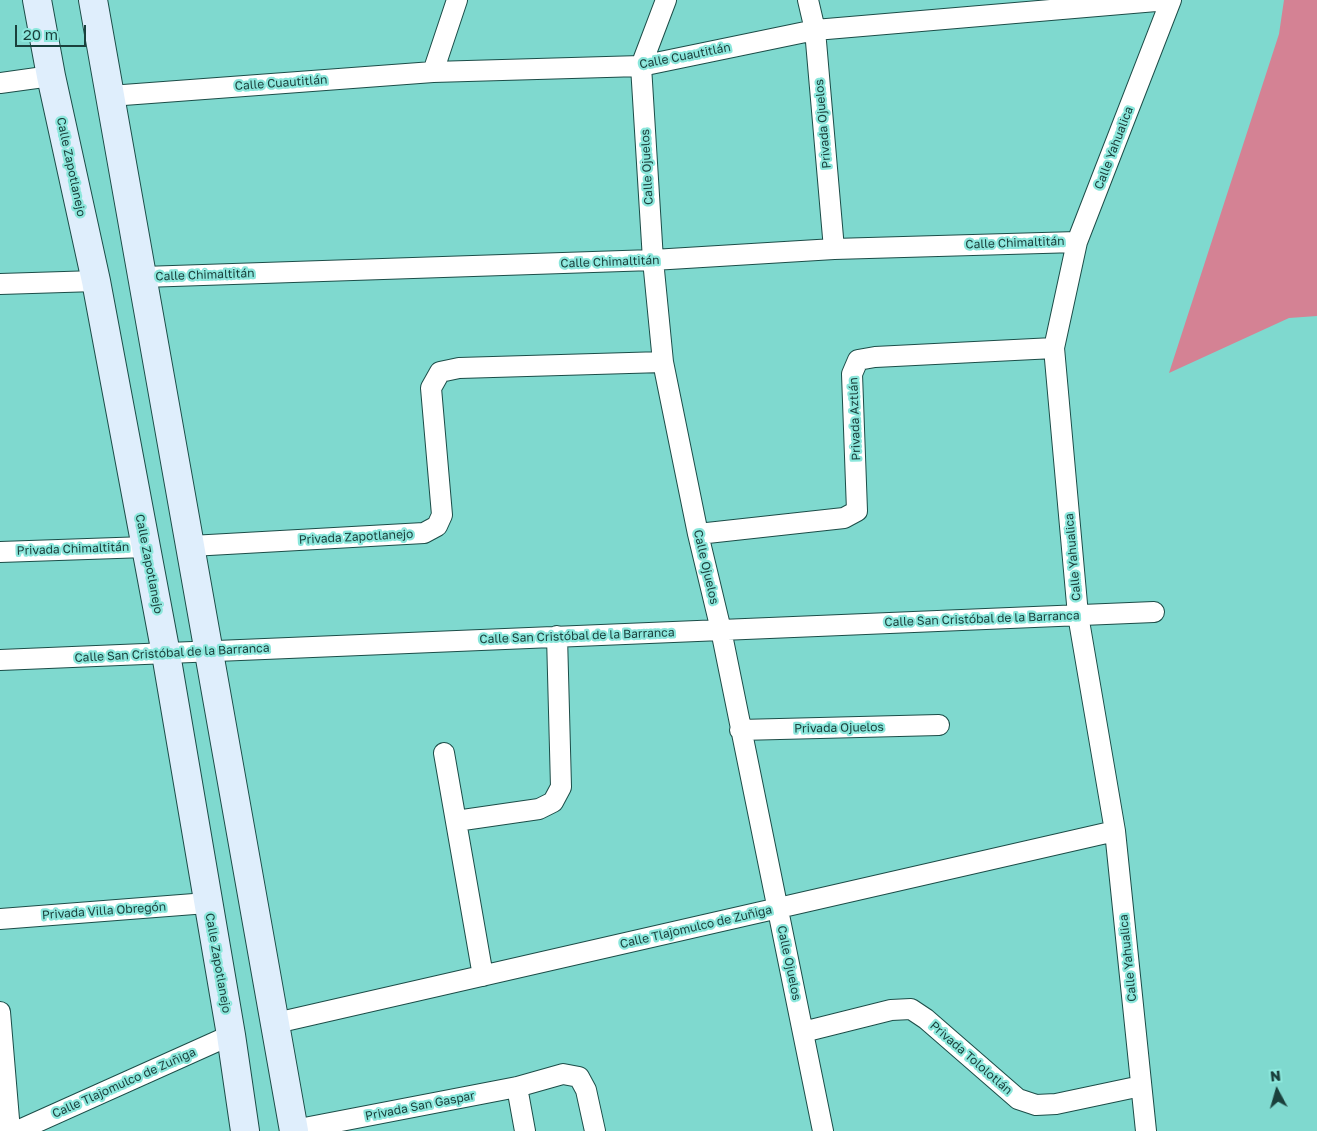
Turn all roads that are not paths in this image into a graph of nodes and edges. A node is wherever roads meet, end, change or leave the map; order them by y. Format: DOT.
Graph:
graph roads {
  1 [pos="38,0"];
  2 [pos="93,0"];
  3 [pos="457,0"];
  4 [pos="666,0"];
  5 [pos="808,0"];
  6 [pos="1168,0"];
  7 [pos="1171,0"];
  8 [pos="815,30"];
  9 [pos="641,66"];
  10 [pos="433,72"];
  11 [pos="51,76"];
  12 [pos="0,83"];
  13 [pos="110,96"];
  14 [pos="1077,242"];
  15 [pos="834,249"];
  16 [pos="652,260"];
  17 [pos="143,277"];
  18 [pos="96,281"];
  19 [pos="0,284"];
  20 [pos="1054,348"];
  21 [pos="663,362"];
  22 [pos="698,534"];
  23 [pos="191,546"];
  24 [pos="146,547"];
  25 [pos="0,552"];
  26 [pos="1154,612"];
  27 [pos="1078,615"];
  28 [pos="721,630"];
  29 [pos="557,636"];
  30 [pos="210,650"];
  31 [pos="166,654"];
  32 [pos="0,660"];
  33 [pos="938,725"];
  34 [pos="740,730"];
  35 [pos="444,752"];
  36 [pos="456,821"];
  37 [pos="1115,832"];
  38 [pos="208,903"];
  39 [pos="777,908"];
  40 [pos="0,918"];
  41 [pos="483,976"];
  42 [pos="0,1012"];
  43 [pos="276,1022"];
  44 [pos="803,1032"];
  45 [pos="231,1035"];
  46 [pos="1141,1086"];
  47 [pos="517,1087"];
  48 [pos="10,1131"];
  49 [pos="17,1131"];
  50 [pos="245,1131"];
  51 [pos="294,1131"];
  52 [pos="525,1131"];
  53 [pos="595,1131"];
  54 [pos="823,1131"];
  55 [pos="1146,1131"];
  1 -- 11 [label="street, Calle Zapotlanejo"];
  2 -- 13 [label="street"];
  3 -- 10 [label="street"];
  4 -- 9 [label="street, Calle Ojuelos"];
  5 -- 8 [label="street, Privada Ojuelos"];
  6 -- 8 [label="street, Calle Cuautitlán"];
  7 -- 14 [label="street, Calle Yahualica"];
  8 -- 9 [label="street, Calle Cuautitlán"];
  8 -- 15 [label="street, Privada Ojuelos"];
  9 -- 10 [label="street, Calle Cuautitlán"];
  9 -- 16 [label="street, Calle Ojuelos"];
  10 -- 13 [label="street, Calle Cuautitlán"];
  11 -- 12 [label="street"];
  11 -- 18 [label="street, Calle Zapotlanejo"];
  13 -- 17 [label="street"];
  14 -- 15 [label="street, Calle Chimaltitán"];
  14 -- 20 [label="street, Calle Yahualica"];
  15 -- 16 [label="street, Calle Chimaltitán"];
  16 -- 17 [label="street, Calle Chimaltitán"];
  16 -- 21 [label="street, Calle Ojuelos"];
  17 -- 23 [label="street"];
  18 -- 19 [label="street"];
  18 -- 24 [label="street, Calle Zapotlanejo"];
  20 -- 22 [label="street, Privada Aztlán"];
  20 -- 27 [label="street, Calle Yahualica"];
  21 -- 22 [label="street, Calle Ojuelos"];
  21 -- 23 [label="street, Privada Zapotlanejo"];
  22 -- 28 [label="street, Calle Ojuelos"];
  23 -- 30 [label="street"];
  24 -- 25 [label="street, Privada Chimaltitán"];
  24 -- 31 [label="street, Calle Zapotlanejo"];
  26 -- 27 [label="street, Calle San Cristóbal de la Barranca"];
  27 -- 28 [label="street, Calle San Cristóbal de la Barranca"];
  27 -- 37 [label="street, Calle Yahualica"];
  28 -- 29 [label="street, Calle San Cristóbal de la Barranca"];
  28 -- 34 [label="street, Calle Ojuelos"];
  29 -- 30 [label="street, Calle San Cristóbal de la Barranca"];
  29 -- 36 [label="street"];
  30 -- 31 [label="street, Calle San Cristóbal de la Barranca"];
  30 -- 43 [label="street"];
  31 -- 32 [label="street, Calle San Cristóbal de la Barranca"];
  31 -- 38 [label="street, Calle Zapotlanejo"];
  33 -- 34 [label="street, Privada Ojuelos"];
  34 -- 39 [label="street, Calle Ojuelos"];
  35 -- 36 [label="street"];
  36 -- 41 [label="street"];
  37 -- 39 [label="street, Calle Tlajomulco de Zuñiga"];
  37 -- 46 [label="street, Calle Yahualica"];
  38 -- 40 [label="street, Privada Villa Obregón"];
  38 -- 45 [label="street, Calle Zapotlanejo"];
  39 -- 41 [label="street, Calle Tlajomulco de Zuñiga"];
  39 -- 44 [label="street, Calle Ojuelos"];
  41 -- 43 [label="street, Calle Tlajomulco de Zuñiga"];
  42 -- 48 [label="street"];
  43 -- 51 [label="street"];
  44 -- 46 [label="street, Privada Tololotlán"];
  44 -- 54 [label="street, Calle Ojuelos"];
  45 -- 49 [label="street, Calle Tlajomulco de Zuñiga"];
  45 -- 50 [label="street, Calle Zapotlanejo"];
  46 -- 55 [label="street, Calle Yahualica"];
  47 -- 51 [label="street, Privada San Gaspar"];
  47 -- 52 [label="street"];
  47 -- 53 [label="street, Privada San Gaspar"];
}
